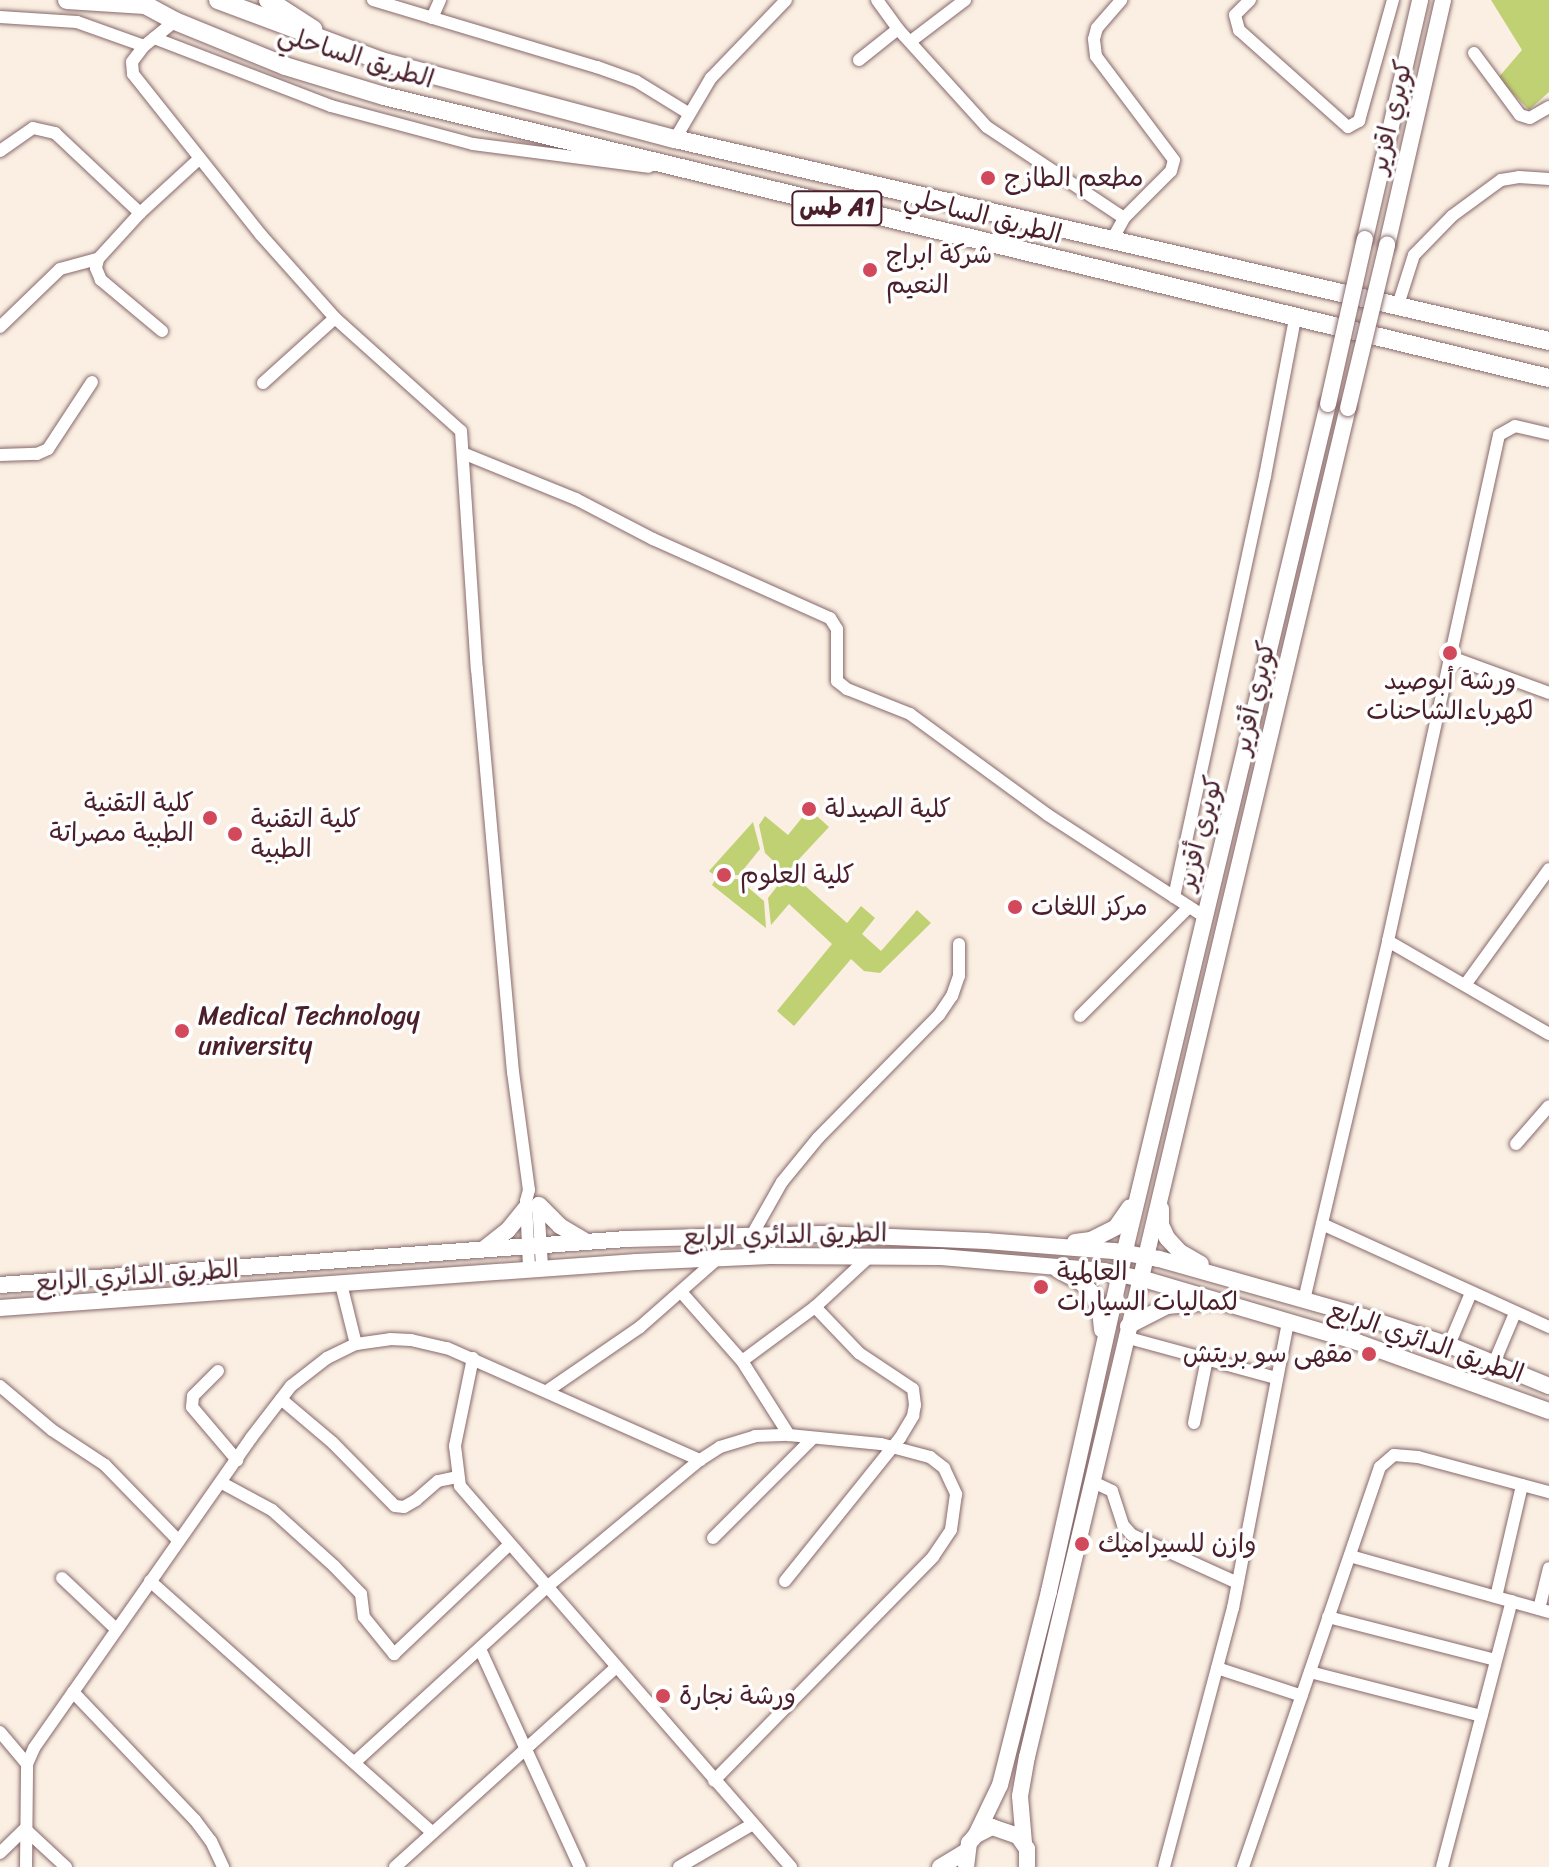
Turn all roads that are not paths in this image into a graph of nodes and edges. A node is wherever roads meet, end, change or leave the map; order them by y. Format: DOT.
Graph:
graph roads {
  1 [pos="67,0"];
  2 [pos="218,0"];
  3 [pos="268,0"];
  4 [pos="373,0"];
  5 [pos="440,0"];
  6 [pos="786,0"];
  7 [pos="877,0"];
  8 [pos="965,0"];
  9 [pos="1121,0"];
  10 [pos="1250,0"];
  11 [pos="1393,0"];
  12 [pos="1420,0"];
  13 [pos="1443,0"];
  14 [pos="140,2"];
  15 [pos="0,17"];
  16 [pos="432,18"];
  17 [pos="175,21"];
  18 [pos="898,29"];
  19 [pos="911,41"];
  20 [pos="149,42"];
  21 [pos="1474,53"];
  22 [pos="859,60"];
  23 [pos="381,61"];
  24 [pos="1549,107"];
  25 [pos="688,113"];
  26 [pos="675,139"];
  27 [pos="0,151"];
  28 [pos="199,159"];
  29 [pos="672,164"];
  30 [pos="1549,179"];
  31 [pos="140,213"];
  32 [pos="1124,218"];
  33 [pos="1112,240"];
  34 [pos="98,259"];
  35 [pos="1398,305"];
  36 [pos="335,318"];
  37 [pos="1295,318"];
  38 [pos="0,327"];
  39 [pos="162,331"];
  40 [pos="1549,341"];
  41 [pos="1549,378"];
  42 [pos="92,382"];
  43 [pos="263,383"];
  44 [pos="1348,408"];
  45 [pos="1549,434"];
  46 [pos="465,454"];
  47 [pos="0,455"];
  48 [pos="1448,656"];
  49 [pos="1549,693"];
  50 [pos="1549,869"];
  51 [pos="1174,897"];
  52 [pos="1189,907"];
  53 [pos="1205,917"];
  54 [pos="1388,941"];
  55 [pos="959,944"];
  56 [pos="1465,985"];
  57 [pos="1080,1016"];
  58 [pos="1549,1034"];
  59 [pos="1549,1106"];
  60 [pos="1516,1144"];
  61 [pos="1142,1180"];
  62 [pos="1163,1184"];
  63 [pos="532,1207"];
  64 [pos="1322,1224"];
  65 [pos="752,1235"];
  66 [pos="585,1241"];
  67 [pos="534,1245"];
  68 [pos="1056,1246"];
  69 [pos="482,1250"];
  70 [pos="1124,1253"];
  71 [pos="1145,1257"];
  72 [pos="868,1258"];
  73 [pos="716,1260"];
  74 [pos="1037,1264"];
  75 [pos="536,1268"];
  76 [pos="1119,1274"];
  77 [pos="1140,1278"];
  78 [pos="1227,1278"];
  79 [pos="341,1284"];
  80 [pos="0,1285"];
  81 [pos="682,1293"];
  82 [pos="1471,1293"];
  83 [pos="1304,1300"];
  84 [pos="1232,1303"];
  85 [pos="815,1307"];
  86 [pos="0,1308"];
  87 [pos="1515,1313"];
  88 [pos="1288,1322"];
  89 [pos="1549,1327"];
  90 [pos="1127,1331"];
  91 [pos="356,1344"];
  92 [pos="1449,1345"];
  93 [pos="473,1358"];
  94 [pos="1103,1358"];
  95 [pos="1207,1359"];
  96 [pos="742,1361"];
  97 [pos="1494,1363"];
  98 [pos="218,1371"];
  99 [pos="1276,1378"];
  100 [pos="0,1386"];
  101 [pos="1549,1386"];
  102 [pos="547,1391"];
  103 [pos="281,1399"];
  104 [pos="1549,1411"];
  105 [pos="1194,1423"];
  106 [pos="789,1435"];
  107 [pos="813,1438"];
  108 [pos="893,1447"];
  109 [pos="237,1460"];
  110 [pos="700,1460"];
  111 [pos="457,1477"];
  112 [pos="1093,1482"];
  113 [pos="222,1483"];
  114 [pos="1522,1485"];
  115 [pos="1549,1492"];
  116 [pos="713,1538"];
  117 [pos="178,1540"];
  118 [pos="509,1545"];
  119 [pos="1350,1556"];
  120 [pos="1549,1568"];
  121 [pos="62,1578"];
  122 [pos="150,1581"];
  123 [pos="785,1581"];
  124 [pos="1238,1583"];
  125 [pos="548,1586"];
  126 [pos="1496,1597"];
  127 [pos="1512,1601"];
  128 [pos="1544,1610"];
  129 [pos="1328,1617"];
  130 [pos="116,1629"];
  131 [pos="480,1649"];
  132 [pos="1496,1660"];
  133 [pos="615,1668"];
  134 [pos="1217,1668"];
  135 [pos="1310,1672"];
  136 [pos="73,1692"];
  137 [pos="1302,1696"];
  138 [pos="1481,1716"];
  139 [pos="0,1732"];
  140 [pos="524,1751"];
  141 [pos="355,1762"];
  142 [pos="27,1764"];
  143 [pos="714,1781"];
  144 [pos="753,1824"];
  145 [pos="25,1829"];
  146 [pos="432,1832"];
  147 [pos="976,1835"];
  148 [pos="0,1853"];
  149 [pos="1028,1858"];
  150 [pos="966,1860"];
  151 [pos="26,1867"];
  152 [pos="66,1867"];
  153 [pos="223,1867"];
  154 [pos="395,1867"];
  155 [pos="580,1867"];
  156 [pos="679,1867"];
  157 [pos="791,1867"];
  158 [pos="940,1867"];
  159 [pos="1164,1867"];
  160 [pos="1243,1867"];
  161 [pos="1442,1867"];
  1 -- 14 [label="highway"];
  2 -- 23 [label="highway, الطريق الساحلي"];
  3 -- 23 [label="highway"];
  4 -- 16 [label="street"];
  5 -- 16 [label="street"];
  6 -- 25 [label="street"];
  7 -- 18 [label="street"];
  8 -- 19 [label="street"];
  9 -- 32 [label="street"];
  10 -- 11 [label="street"];
  12 -- 53 [label="main road, كويري أقزير, bridge"];
  13 -- 44 [label="main road, كوبري اقزير, bridge"];
  14 -- 17 [label="highway, الطريق الساحلي / طس A1"];
  15 -- 20 [label="street"];
  16 -- 25 [label="street"];
  17 -- 20 [label="street"];
  17 -- 29 [label="highway, الطريق الساحلي / طس A1"];
  18 -- 19 [label="street"];
  18 -- 22 [label="street"];
  19 -- 32 [label="street"];
  20 -- 28 [label="street"];
  20 -- 29 [label="street"];
  21 -- 24 [label="street"];
  23 -- 26 [label="highway, الطريق الساحلي"];
  25 -- 26 [label="street"];
  26 -- 33 [label="highway, الطريق الساحلي"];
  27 -- 31 [label="street"];
  28 -- 31 [label="street"];
  28 -- 36 [label="street"];
  29 -- 37 [label="highway, الطريق الساحلي / طس A1"];
  30 -- 35 [label="street"];
  31 -- 34 [label="street"];
  32 -- 33 [label="street"];
  33 -- 35 [label="highway, الطريق الساحلي"];
  34 -- 38 [label="street"];
  34 -- 39 [label="street"];
  35 -- 40 [label="highway, الطريق الساحلي"];
  36 -- 43 [label="street"];
  36 -- 46 [label="street"];
  37 -- 41 [label="highway, الطريق الساحلي / طس A1"];
  37 -- 51 [label="street"];
  42 -- 47 [label="street"];
  44 -- 62 [label="main road, كوبري أقزير"];
  45 -- 48 [label="street"];
  46 -- 51 [label="street"];
  46 -- 63 [label="street"];
  48 -- 49 [label="street"];
  48 -- 54 [label="street"];
  50 -- 56 [label="street"];
  51 -- 52 [label="street"];
  52 -- 53 [label="street"];
  52 -- 57 [label="street"];
  53 -- 61 [label="main road, كويري أقزير"];
  54 -- 56 [label="street"];
  54 -- 64 [label="street"];
  55 -- 65 [label="street"];
  56 -- 58 [label="street"];
  59 -- 60 [label="street"];
  61 -- 68 [label="main road"];
  61 -- 70 [label="main road, كويري أقزير"];
  62 -- 71 [label="main road, كوبري أقزير"];
  62 -- 78 [label="main road"];
  63 -- 66 [label="main road"];
  63 -- 67 [label="street"];
  63 -- 69 [label="main road"];
  64 -- 82 [label="street"];
  64 -- 83 [label="street"];
  65 -- 66 [label="main road, الطريق الدائري الرابع"];
  65 -- 68 [label="main road, الطريق الدائري الرابع"];
  66 -- 67 [label="main road, الطريق الدائري الرابع"];
  67 -- 69 [label="main road, الطريق الدائري الرابع"];
  67 -- 75 [label="street"];
  68 -- 70 [label="main road, الطريق الدائري الرابع"];
  69 -- 80 [label="main road, الطريق الدائري الرابع"];
  70 -- 71 [label="main road, الطريق الدائري الرابع"];
  70 -- 76 [label="main road, كويري أقزير"];
  71 -- 77 [label="main road, كوبري أقزير"];
  71 -- 78 [label="main road, الطريق الدائري الرابع"];
  72 -- 73 [label="main road, الطريق الدائري الرابع"];
  72 -- 74 [label="main road, الطريق الدائري الرابع"];
  72 -- 85 [label="street"];
  73 -- 75 [label="main road, الطريق الدائري الرابع"];
  73 -- 81 [label="street"];
  74 -- 76 [label="main road, الطريق الدائري الرابع"];
  74 -- 94 [label="main road"];
  75 -- 79 [label="main road, الطريق الدائري الرابع"];
  76 -- 77 [label="main road, الطريق الدائري الرابع"];
  76 -- 94 [label="main road, كويري أقزير"];
  77 -- 84 [label="main road, الطريق الدائري الرابع"];
  77 -- 90 [label="main road, كوبري أقزير"];
  78 -- 83 [label="main road, الطريق الدائري الرابع"];
  79 -- 86 [label="main road, الطريق الدائري الرابع"];
  79 -- 91 [label="street"];
  81 -- 96 [label="street"];
  81 -- 102 [label="street"];
  82 -- 87 [label="street"];
  82 -- 92 [label="street"];
  83 -- 92 [label="main road, الطريق الدائري الرابع"];
  84 -- 88 [label="main road, الطريق الدائري الرابع"];
  84 -- 90 [label="main road"];
  85 -- 96 [label="street"];
  85 -- 108 [label="street"];
  87 -- 89 [label="street"];
  87 -- 97 [label="street"];
  88 -- 99 [label="street"];
  88 -- 104 [label="main road, الطريق الدائري الرابع"];
  90 -- 95 [label="street"];
  90 -- 112 [label="main road, كوبري أقزير"];
  91 -- 93 [label="street"];
  91 -- 103 [label="street"];
  92 -- 97 [label="main road, الطريق الدائري الرابع"];
  93 -- 102 [label="street"];
  93 -- 111 [label="street"];
  94 -- 147 [label="main road, كويري أقزير"];
  95 -- 99 [label="street"];
  95 -- 105 [label="street"];
  96 -- 106 [label="street"];
  97 -- 101 [label="main road, الطريق الدائري الرابع"];
  98 -- 109 [label="street"];
  99 -- 124 [label="street"];
  100 -- 117 [label="street"];
  102 -- 110 [label="street"];
  103 -- 109 [label="street"];
  103 -- 111 [label="street"];
  106 -- 107 [label="street"];
  106 -- 110 [label="street"];
  107 -- 108 [label="street"];
  107 -- 116 [label="street"];
  108 -- 123 [label="street"];
  108 -- 143 [label="street"];
  109 -- 113 [label="street"];
  110 -- 125 [label="street"];
  111 -- 118 [label="street"];
  112 -- 124 [label="street"];
  112 -- 149 [label="main road, كوبري أقزير"];
  113 -- 117 [label="street"];
  113 -- 118 [label="street"];
  114 -- 115 [label="street"];
  114 -- 119 [label="street"];
  114 -- 126 [label="street"];
  117 -- 122 [label="street"];
  118 -- 125 [label="street"];
  119 -- 126 [label="street"];
  119 -- 129 [label="street"];
  120 -- 128 [label="street"];
  121 -- 130 [label="street"];
  122 -- 130 [label="street"];
  122 -- 141 [label="street"];
  124 -- 134 [label="street"];
  125 -- 131 [label="street"];
  125 -- 133 [label="street"];
  126 -- 127 [label="street"];
  127 -- 128 [label="street"];
  127 -- 132 [label="street"];
  129 -- 132 [label="street"];
  129 -- 135 [label="street"];
  130 -- 136 [label="street"];
  131 -- 140 [label="street"];
  131 -- 141 [label="street"];
  132 -- 138 [label="street"];
  133 -- 140 [label="street"];
  133 -- 143 [label="street"];
  134 -- 137 [label="street"];
  134 -- 159 [label="street"];
  135 -- 137 [label="street"];
  135 -- 138 [label="street"];
  136 -- 142 [label="street"];
  136 -- 153 [label="street"];
  137 -- 160 [label="street"];
  138 -- 161 [label="street"];
  139 -- 142 [label="street"];
  140 -- 146 [label="street"];
  140 -- 155 [label="street"];
  141 -- 146 [label="street"];
  142 -- 145 [label="street"];
  143 -- 144 [label="street"];
  144 -- 156 [label="street"];
  144 -- 157 [label="street"];
  145 -- 148 [label="street"];
  145 -- 151 [label="street"];
  145 -- 152 [label="street"];
  146 -- 154 [label="street"];
  147 -- 149 [label="main road"];
  147 -- 150 [label="main road, كويري أقزير"];
  150 -- 158 [label="main road"];
}
